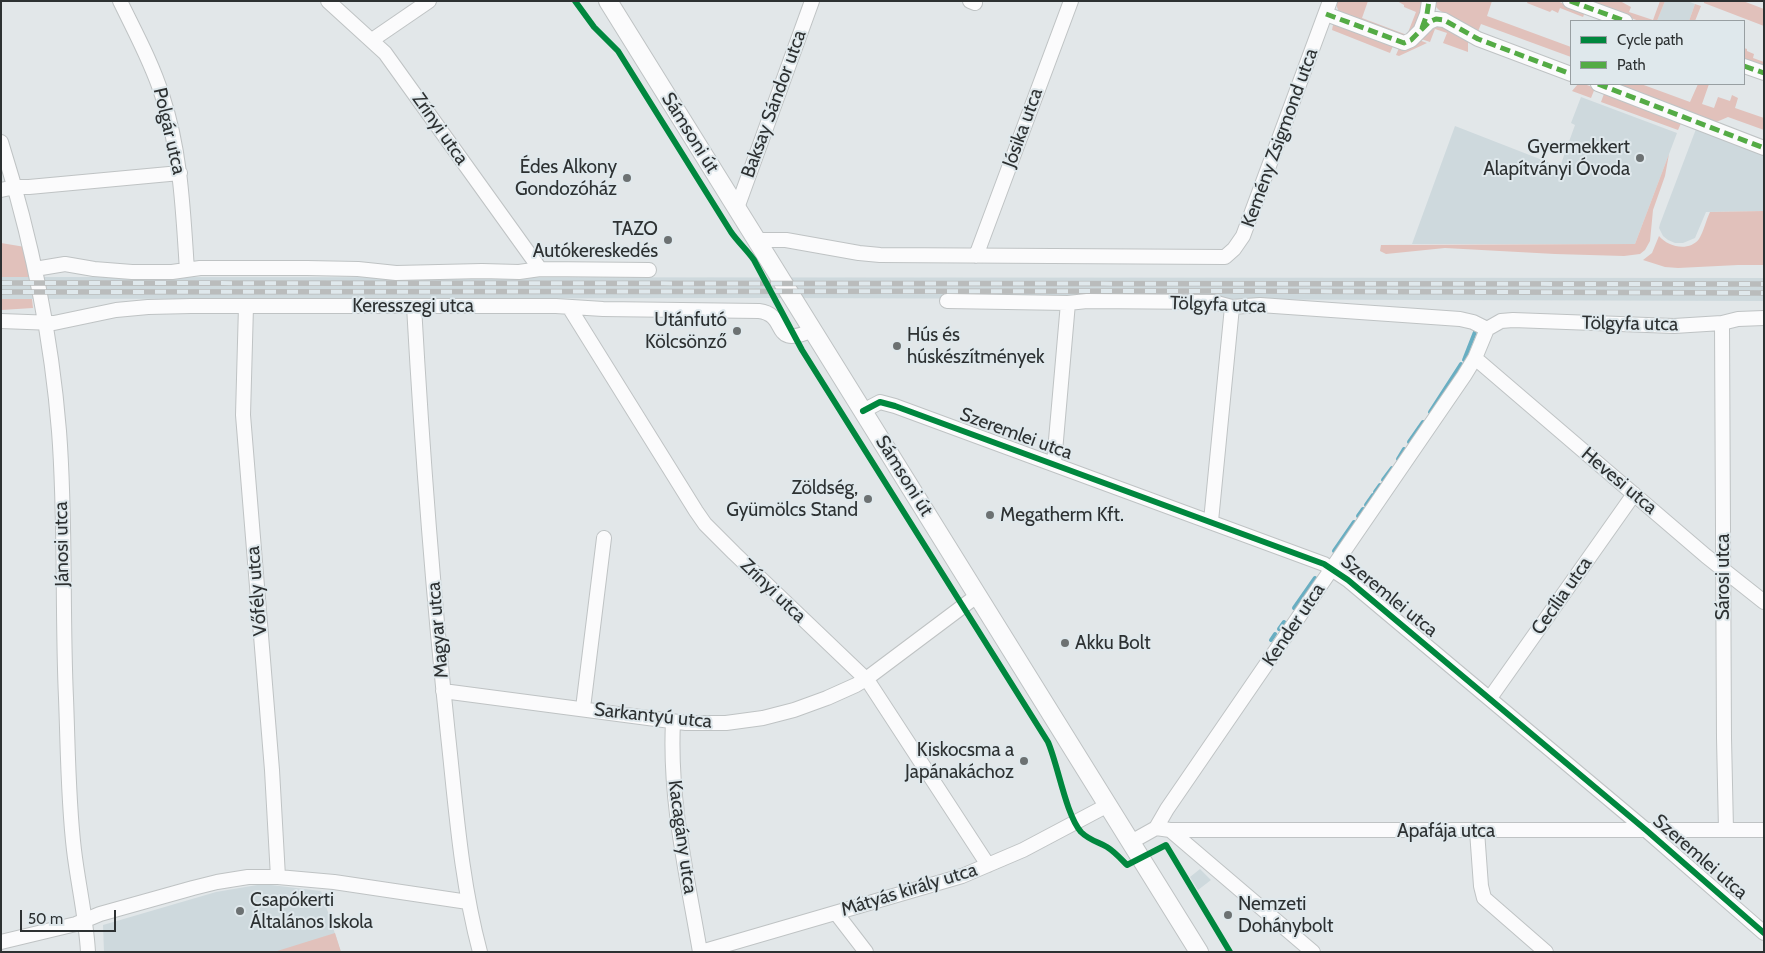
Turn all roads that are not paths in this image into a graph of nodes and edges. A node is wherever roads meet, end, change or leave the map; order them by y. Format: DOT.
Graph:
graph roads {
  1 [pos="120,1"];
  2 [pos="328,1"];
  3 [pos="429,1"];
  4 [pos="608,1"];
  5 [pos="812,1"];
  6 [pos="1071,1"];
  7 [pos="1429,1"];
  8 [pos="1570,1"];
  9 [pos="1328,8"];
  10 [pos="1622,20"];
  11 [pos="1421,30"];
  12 [pos="372,40"];
  13 [pos="1745,66"];
  14 [pos="1764,73"];
  15 [pos="1570,74"];
  16 [pos="1601,85"];
  17 [pos="1,142"];
  18 [pos="1764,148"];
  19 [pos="180,173"];
  20 [pos="15,186"];
  21 [pos="1,190"];
  22 [pos="737,208"];
  23 [pos="756,240"];
  24 [pos="976,256"];
  25 [pos="35,269"];
  26 [pos="540,269"];
  27 [pos="187,270"];
  28 [pos="649,270"];
  29 [pos="947,301"];
  30 [pos="1068,303"];
  31 [pos="246,306"];
  32 [pos="414,306"];
  33 [pos="569,307"];
  34 [pos="1232,307"];
  35 [pos="1764,318"];
  36 [pos="1,321"];
  37 [pos="45,323"];
  38 [pos="1722,323"];
  39 [pos="1492,326"];
  40 [pos="813,330"];
  41 [pos="1474,358"];
  42 [pos="863,410"];
  43 [pos="1054,463"];
  44 [pos="1634,494"];
  45 [pos="1212,521"];
  46 [pos="604,538"];
  47 [pos="1332,568"];
  48 [pos="1723,569"];
  49 [pos="978,595"];
  50 [pos="1764,602"];
  51 [pos="866,679"];
  52 [pos="444,691"];
  53 [pos="1490,698"];
  54 [pos="583,708"];
  55 [pos="673,722"];
  56 [pos="1108,806"];
  57 [pos="1156,828"];
  58 [pos="1170,830"];
  59 [pos="1646,830"];
  60 [pos="1726,830"];
  61 [pos="1764,830"];
  62 [pos="1477,831"];
  63 [pos="1131,842"];
  64 [pos="988,865"];
  65 [pos="278,877"];
  66 [pos="468,902"];
  67 [pos="836,913"];
  68 [pos="86,920"];
  69 [pos="1764,933"];
  70 [pos="1,942"];
  71 [pos="88,952"];
  72 [pos="480,952"];
  73 [pos="700,952"];
  74 [pos="866,952"];
  75 [pos="1199,952"];
  76 [pos="1313,952"];
  77 [pos="1546,952"];
  1 -- 19 [label="street, Polgár utca"];
  2 -- 12 [label="street, Zrínyi utca"];
  3 -- 12 [label="street"];
  4 -- 22 [label="main road, Sámsoni út"];
  5 -- 22 [label="street, Baksay Sándor utca"];
  6 -- 24 [label="street, Jósika utca"];
  7 -- 11 [label="street"];
  8 -- 10 [label="street"];
  9 -- 11 [label="street, Kemény Zsigmond utca"];
  9 -- 24 [label="street, Kemény Zsigmond utca"];
  11 -- 15 [label="street, Kemény Zsigmond utca"];
  12 -- 26 [label="street, Zrínyi utca"];
  13 -- 14 [label="street"];
  16 -- 18 [label="street"];
  17 -- 20 [label="street, Jánosi utca"];
  19 -- 20 [label="street"];
  19 -- 27 [label="street, Polgár utca"];
  20 -- 21 [label="street"];
  20 -- 25 [label="street, Jánosi utca"];
  22 -- 23 [label="main road, Sámsoni út"];
  23 -- 24 [label="street"];
  23 -- 40 [label="main road, Sámsoni út"];
  25 -- 27 [label="street, Keresszegi utca"];
  25 -- 37 [label="street, Jánosi utca"];
  26 -- 27 [label="street, Keresszegi utca"];
  26 -- 28 [label="street, Keresszegi utca"];
  29 -- 30 [label="street, Tölgyfa utca"];
  30 -- 34 [label="street, Tölgyfa utca"];
  30 -- 43 [label="street"];
  31 -- 32 [label="street, Keresszegi utca"];
  31 -- 37 [label="street, Keresszegi utca"];
  31 -- 65 [label="street, Vőfély utca"];
  32 -- 33 [label="street, Keresszegi utca"];
  32 -- 52 [label="street, Magyar utca"];
  33 -- 40 [label="street, Keresszegi utca"];
  33 -- 51 [label="street, Zrínyi utca"];
  34 -- 39 [label="street, Tölgyfa utca"];
  34 -- 45 [label="street"];
  35 -- 38 [label="street, Tölgyfa utca"];
  36 -- 37 [label="street, Keresszegi utca"];
  37 -- 68 [label="street, Jánosi utca"];
  38 -- 39 [label="street, Tölgyfa utca"];
  38 -- 48 [label="street, Sárosi utca"];
  39 -- 41 [label="street, Kender utca"];
  40 -- 42 [label="main road, Sámsoni út"];
  41 -- 44 [label="street, Hevesi utca"];
  41 -- 47 [label="street, Kender utca"];
  42 -- 43 [label="street, Szeremlei utca"];
  42 -- 49 [label="main road, Sámsoni út"];
  43 -- 45 [label="street, Szeremlei utca"];
  44 -- 48 [label="street, Hevesi utca"];
  44 -- 53 [label="street, Cecília utca"];
  45 -- 47 [label="street, Szeremlei utca"];
  46 -- 54 [label="street"];
  47 -- 53 [label="street, Szeremlei utca"];
  47 -- 57 [label="street, Kender utca"];
  48 -- 50 [label="street, Hevesi utca"];
  48 -- 60 [label="street, Sárosi utca"];
  49 -- 51 [label="street, Sarkantyú utca"];
  49 -- 56 [label="main road, Sámsoni út"];
  51 -- 55 [label="street, Sarkantyú utca"];
  51 -- 64 [label="street, Zrínyi utca"];
  52 -- 54 [label="street, Sarkantyú utca"];
  52 -- 66 [label="street, Magyar utca"];
  53 -- 59 [label="street, Szeremlei utca"];
  54 -- 55 [label="street, Sarkantyú utca"];
  55 -- 73 [label="street, Kacagány utca"];
  56 -- 63 [label="main road, Sámsoni út"];
  56 -- 64 [label="street, Mátyás király utca"];
  57 -- 58 [label="street, Apafája utca"];
  57 -- 63 [label="street"];
  58 -- 62 [label="street, Apafája utca"];
  58 -- 76 [label="street"];
  59 -- 60 [label="street, Apafája utca"];
  59 -- 62 [label="street, Apafája utca"];
  59 -- 69 [label="street, Szeremlei utca"];
  60 -- 61 [label="street, Apafája utca"];
  62 -- 77 [label="street"];
  63 -- 75 [label="main road, Sámsoni út"];
  64 -- 67 [label="street, Mátyás király utca"];
  65 -- 66 [label="street"];
  65 -- 68 [label="street"];
  66 -- 72 [label="street, Magyar utca"];
  67 -- 73 [label="street, Mátyás király utca"];
  67 -- 74 [label="street"];
  68 -- 70 [label="street"];
  68 -- 71 [label="street, Jánosi utca"];
}
